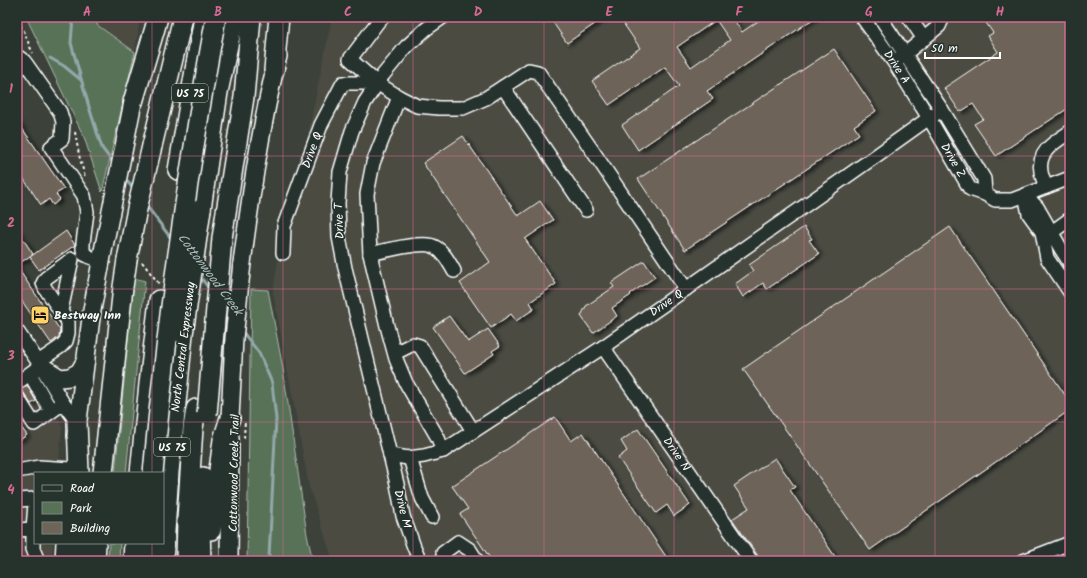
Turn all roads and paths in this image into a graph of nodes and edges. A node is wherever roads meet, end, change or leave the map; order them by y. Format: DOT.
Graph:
graph roads {
  1 [pos="150,17"];
  2 [pos="158,17"];
  3 [pos="183,17"];
  4 [pos="204,17"];
  5 [pos="216,17"];
  6 [pos="234,17"];
  7 [pos="251,17"];
  8 [pos="279,17"];
  9 [pos="287,17"];
  10 [pos="382,17"];
  11 [pos="443,17"];
  12 [pos="880,17"];
  13 [pos="909,17"];
  14 [pos="943,17"];
  15 [pos="866,18"];
  16 [pos="17,20"];
  17 [pos="924,39"];
  18 [pos="34,54"];
  19 [pos="905,54"];
  20 [pos="17,56"];
  21 [pos="894,62"];
  22 [pos="274,70"];
  23 [pos="377,83"];
  24 [pos="503,87"];
  25 [pos="399,97"];
  26 [pos="133,102"];
  27 [pos="942,110"];
  28 [pos="929,118"];
  29 [pos="74,127"];
  30 [pos="1070,132"];
  31 [pos="1070,178"];
  32 [pos="86,179"];
  33 [pos="1046,187"];
  34 [pos="985,194"];
  35 [pos="1025,195"];
  36 [pos="586,210"];
  37 [pos="1070,219"];
  38 [pos="1048,235"];
  39 [pos="222,238"];
  40 [pos="283,253"];
  41 [pos="370,254"];
  42 [pos="102,256"];
  43 [pos="1068,257"];
  44 [pos="133,258"];
  45 [pos="454,271"];
  46 [pos="686,289"];
  47 [pos="1070,292"];
  48 [pos="160,294"];
  49 [pos="61,311"];
  50 [pos="17,331"];
  51 [pos="603,347"];
  52 [pos="394,353"];
  53 [pos="86,360"];
  54 [pos="36,367"];
  55 [pos="17,383"];
  56 [pos="17,397"];
  57 [pos="63,403"];
  58 [pos="51,411"];
  59 [pos="238,417"];
  60 [pos="77,422"];
  61 [pos="473,431"];
  62 [pos="244,439"];
  63 [pos="442,450"];
  64 [pos="390,455"];
  65 [pos="410,458"];
  66 [pos="35,470"];
  67 [pos="17,471"];
  68 [pos="74,472"];
  69 [pos="103,472"];
  70 [pos="140,472"];
  71 [pos="153,472"];
  72 [pos="34,499"];
  73 [pos="17,500"];
  74 [pos="34,516"];
  75 [pos="432,517"];
  76 [pos="33,529"];
  77 [pos="17,530"];
  78 [pos="164,536"];
  79 [pos="1070,543"];
  80 [pos="65,544"];
  81 [pos="80,544"];
  82 [pos="96,544"];
  83 [pos="134,544"];
  84 [pos="148,544"];
  85 [pos="163,544"];
  86 [pos="38,561"];
  87 [pos="64,561"];
  88 [pos="80,561"];
  89 [pos="95,561"];
  90 [pos="133,561"];
  91 [pos="146,561"];
  92 [pos="162,561"];
  93 [pos="186,561"];
  94 [pos="201,561"];
  95 [pos="207,561"];
  96 [pos="229,561"];
  97 [pos="420,561"];
  98 [pos="445,561"];
  99 [pos="477,561"];
  100 [pos="751,561"];
  101 [pos="1023,561"];
  1 -- 26 [label="main road"];
  2 -- 26 [label="highway"];
  3 -- 44 [label="highway, bridge"];
  4 -- 48 [label="highway, US 75"];
  5 -- 71 [label="highway, bridge"];
  6 -- 78 [label="highway, North Central Expressway / US 75, bridge"];
  7 -- 39 [label="highway"];
  8 -- 22 [label="highway"];
  9 -- 22 [label="main road"];
  10 -- 23 [label="street"];
  11 -- 23 [label="street, Drive T"];
  12 -- 19 [label="street, Drive A"];
  13 -- 17 [label="street"];
  14 -- 17 [label="street"];
  15 -- 21 [label="street, Drive A"];
  16 -- 18 [label="path"];
  17 -- 19 [label="street"];
  19 -- 21 [label="street"];
  19 -- 27 [label="street, Drive A"];
  20 -- 42 [label="street"];
  21 -- 28 [label="street, Drive A"];
  22 -- 59 [label="main road, bridge"];
  23 -- 25 [label="street"];
  23 -- 40 [label="street, Drive Q"];
  23 -- 64 [label="street, Drive T"];
  24 -- 25 [label="street"];
  24 -- 36 [label="street"];
  24 -- 46 [label="street"];
  25 -- 41 [label="street"];
  26 -- 42 [label="main road, bridge"];
  27 -- 28 [label="street, Drive Q"];
  27 -- 34 [label="street, Drive Z"];
  28 -- 34 [label="street, Drive Z"];
  28 -- 46 [label="street, Drive Q"];
  29 -- 32 [label="path"];
  30 -- 33 [label="street"];
  31 -- 33 [label="street, Drive Z"];
  33 -- 35 [label="street, Drive Z"];
  34 -- 35 [label="street, Drive Z"];
  35 -- 38 [label="street"];
  37 -- 38 [label="street"];
  38 -- 43 [label="street"];
  38 -- 47 [label="street"];
  39 -- 93 [label="highway, bridge"];
  39 -- 94 [label="highway, bridge"];
  41 -- 45 [label="street"];
  41 -- 52 [label="street"];
  42 -- 53 [label="main road"];
  44 -- 48 [label="path"];
  44 -- 69 [label="highway"];
  46 -- 51 [label="street, Drive Q"];
  48 -- 70 [label="highway, US 75"];
  49 -- 54 [label="street"];
  50 -- 54 [label="street"];
  51 -- 61 [label="street, Drive Q"];
  51 -- 100 [label="street, Drive N"];
  52 -- 61 [label="street"];
  52 -- 63 [label="street"];
  53 -- 54 [label="main road"];
  53 -- 60 [label="main road"];
  54 -- 55 [label="street"];
  54 -- 57 [label="street"];
  54 -- 58 [label="street"];
  56 -- 58 [label="street"];
  57 -- 58 [label="street"];
  57 -- 60 [label="street"];
  59 -- 62 [label="path, Cottonwood Creek Trail"];
  59 -- 95 [label="highway"];
  59 -- 96 [label="main road"];
  60 -- 68 [label="highway"];
  61 -- 63 [label="street, Drive Q"];
  63 -- 65 [label="street, Drive Q"];
  64 -- 65 [label="street, Drive Q"];
  64 -- 97 [label="street, Drive M"];
  65 -- 75 [label="street"];
  66 -- 67 [label="street"];
  66 -- 68 [label="street"];
  72 -- 73 [label="street"];
  74 -- 76 [label="street"];
  76 -- 77 [label="street"];
  76 -- 86 [label="street"];
  79 -- 101 [label="street"];
  80 -- 87 [label="main road"];
  81 -- 88 [label="highway"];
  82 -- 89 [label="highway"];
  83 -- 90 [label="highway"];
  84 -- 91 [label="highway"];
  85 -- 92 [label="highway, North Central Expressway / US 75, bridge"];
  98 -- 99 [label="street"];
}
